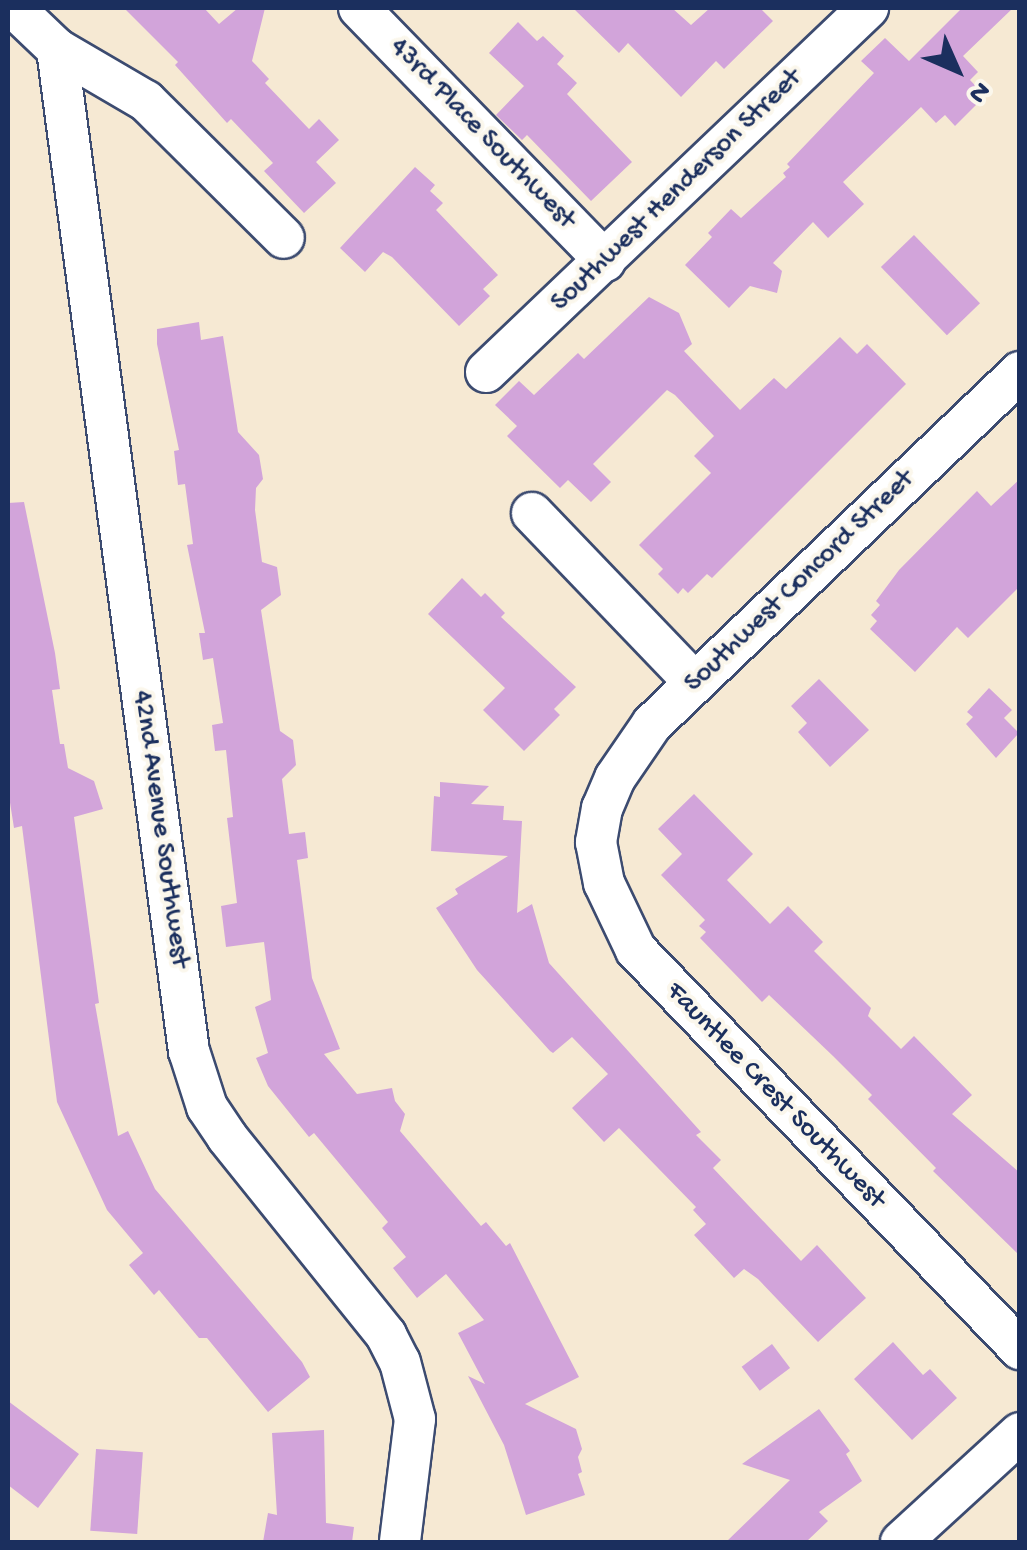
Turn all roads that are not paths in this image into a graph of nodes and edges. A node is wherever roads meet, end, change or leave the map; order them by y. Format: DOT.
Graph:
graph roads {
  1 [pos="14,8"];
  2 [pos="359,8"];
  3 [pos="868,8"];
  4 [pos="57,50"];
  5 [pos="284,238"];
  6 [pos="606,261"];
  7 [pos="486,372"];
  8 [pos="1020,372"];
  9 [pos="532,513"];
  10 [pos="694,682"];
  11 [pos="602,808"];
  12 [pos="1020,1349"];
  13 [pos="1020,1433"];
  14 [pos="400,1542"];
  15 [pos="901,1542"];
  1 -- 4 [label="street"];
  2 -- 6 [label="street, 43rd Place Southwest"];
  3 -- 6 [label="street, Southwest Henderson Street"];
  4 -- 5 [label="street"];
  4 -- 14 [label="street, 42nd Avenue Southwest"];
  6 -- 7 [label="street, Southwest Henderson Street"];
  8 -- 10 [label="street, Southwest Concord Street"];
  9 -- 10 [label="street"];
  10 -- 11 [label="street, Southwest Concord Street"];
  11 -- 12 [label="street, Fauntlee Crest Southwest"];
  13 -- 15 [label="street"];
}
